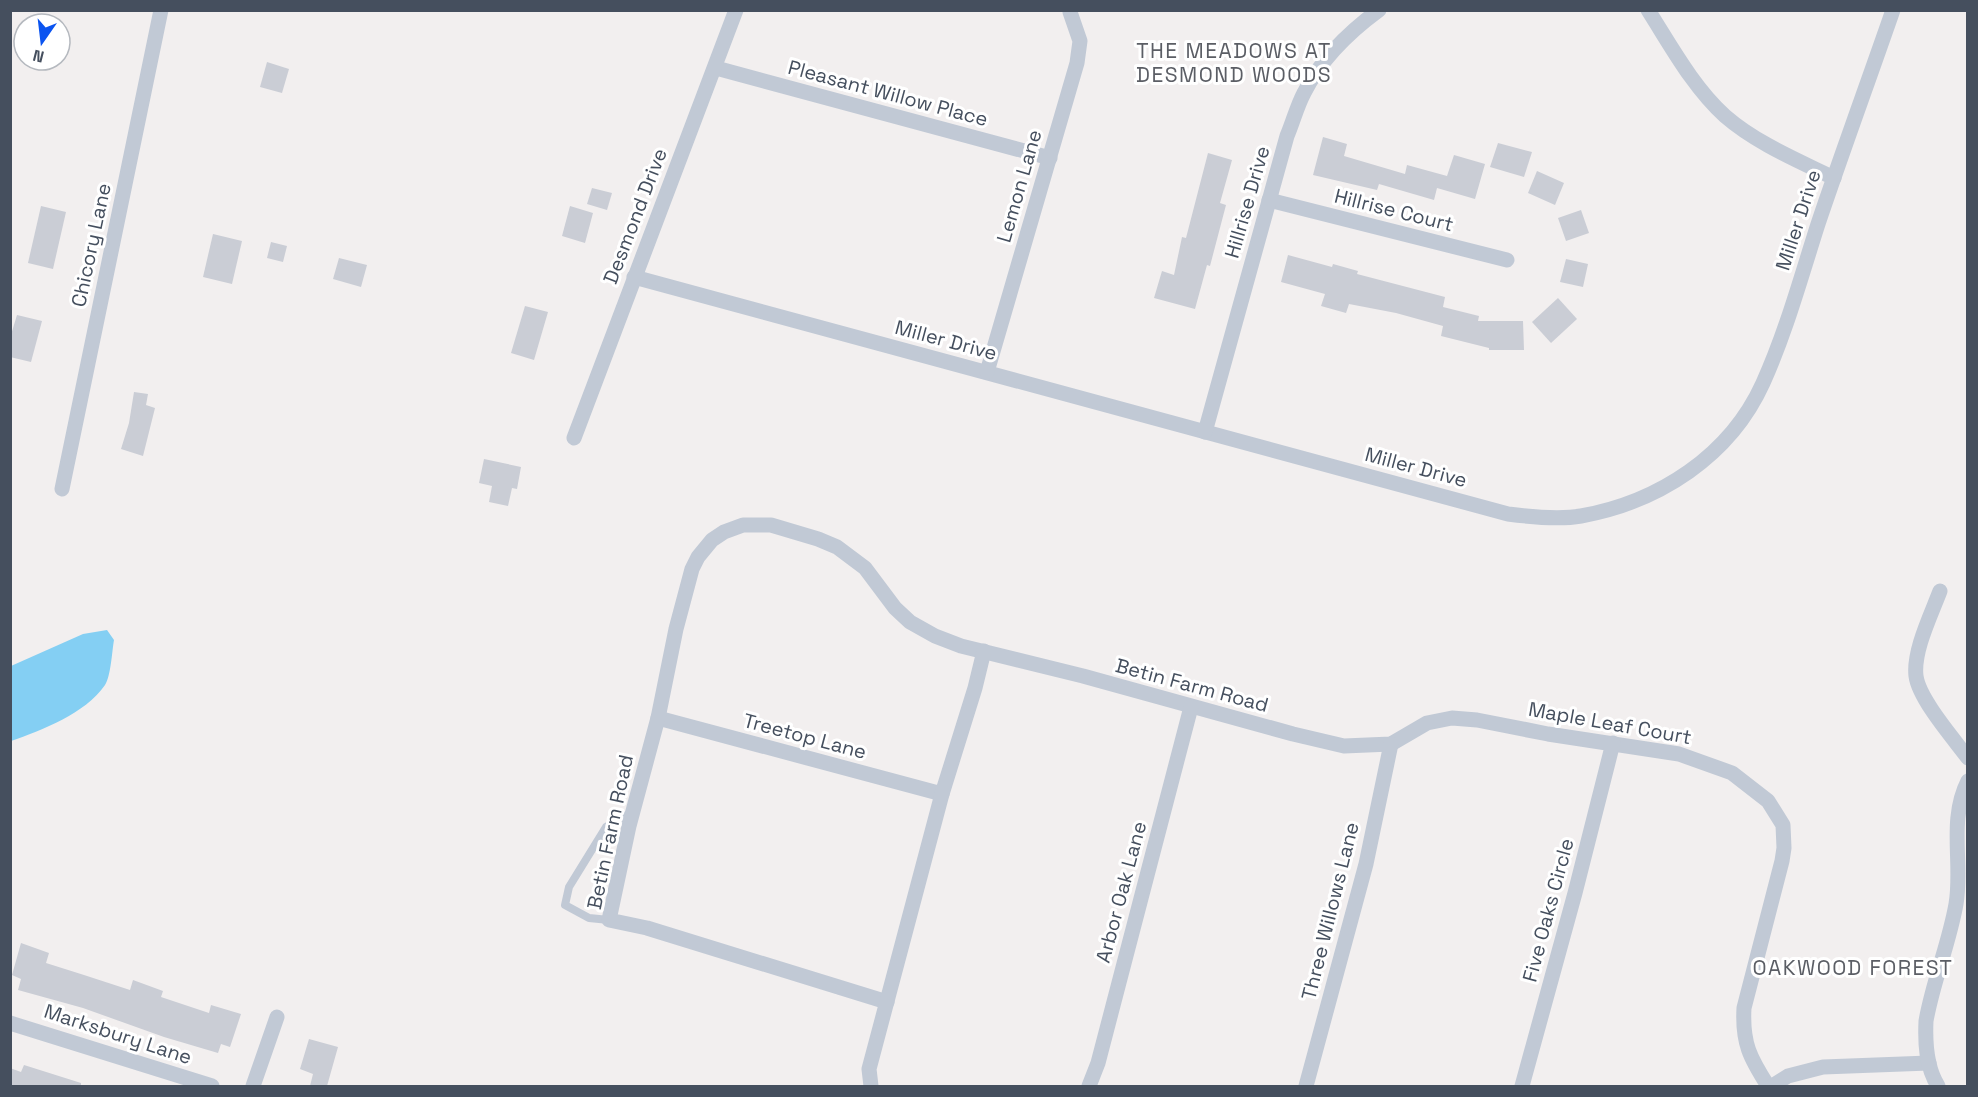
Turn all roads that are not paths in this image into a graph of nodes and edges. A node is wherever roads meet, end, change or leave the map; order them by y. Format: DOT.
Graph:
graph roads {
  1 [pos="160,10"];
  2 [pos="736,10"];
  3 [pos="1379,10"];
  4 [pos="1648,10"];
  5 [pos="1893,10"];
  6 [pos="1071,12"];
  7 [pos="716,68"];
  8 [pos="1050,158"];
  9 [pos="1834,178"];
  10 [pos="1269,200"];
  11 [pos="1507,260"];
  12 [pos="634,277"];
  13 [pos="987,372"];
  14 [pos="1205,432"];
  15 [pos="574,438"];
  16 [pos="62,489"];
  17 [pos="1940,591"];
  18 [pos="984,651"];
  19 [pos="1191,707"];
  20 [pos="658,718"];
  21 [pos="1613,743"];
  22 [pos="1391,744"];
  23 [pos="1968,758"];
  24 [pos="1968,781"];
  25 [pos="942,794"];
  26 [pos="633,811"];
  27 [pos="1962,883"];
  28 [pos="609,920"];
  29 [pos="887,1002"];
  30 [pos="277,1017"];
  31 [pos="10,1023"];
  32 [pos="1929,1063"];
  33 [pos="212,1086"];
  34 [pos="253,1086"];
  35 [pos="871,1086"];
  36 [pos="1089,1086"];
  37 [pos="1306,1086"];
  38 [pos="1522,1086"];
  39 [pos="1770,1086"];
  40 [pos="1938,1086"];
  1 -- 16 [label="street, Chicory Lane"];
  2 -- 7 [label="street, Desmond Drive"];
  3 -- 10 [label="street, Hillrise Drive"];
  4 -- 9 [label="street"];
  5 -- 9 [label="street, Miller Drive"];
  6 -- 8 [label="street, Lemon Lane"];
  7 -- 8 [label="street, Pleasant Willow Place"];
  7 -- 12 [label="street, Desmond Drive"];
  8 -- 13 [label="street, Lemon Lane"];
  9 -- 14 [label="street, Miller Drive"];
  10 -- 11 [label="street, Hillrise Court"];
  10 -- 14 [label="street, Hillrise Drive"];
  12 -- 13 [label="street, Miller Drive"];
  12 -- 15 [label="street, Desmond Drive"];
  13 -- 14 [label="street, Miller Drive"];
  17 -- 23 [label="street"];
  18 -- 19 [label="street, Betin Farm Road"];
  18 -- 20 [label="street, Betin Farm Road"];
  18 -- 25 [label="street"];
  19 -- 22 [label="street, Betin Farm Road"];
  19 -- 36 [label="street, Arbor Oak Lane"];
  20 -- 25 [label="street, Treetop Lane"];
  20 -- 26 [label="street, Betin Farm Road"];
  21 -- 22 [label="street, Maple Leaf Court"];
  21 -- 38 [label="street, Five Oaks Circle"];
  21 -- 39 [label="street, Maple Leaf Court"];
  22 -- 37 [label="street, Three Willows Lane"];
  24 -- 27 [label="street"];
  25 -- 29 [label="street"];
  26 -- 28 [label="street, Betin Farm Road"];
  26 -- 28 [label="lane"];
  27 -- 32 [label="street"];
  28 -- 29 [label="street, Betin Farm Road"];
  29 -- 35 [label="street"];
  30 -- 34 [label="street"];
  31 -- 33 [label="street, Marksbury Lane"];
  32 -- 39 [label="street"];
  32 -- 40 [label="street"];
}
